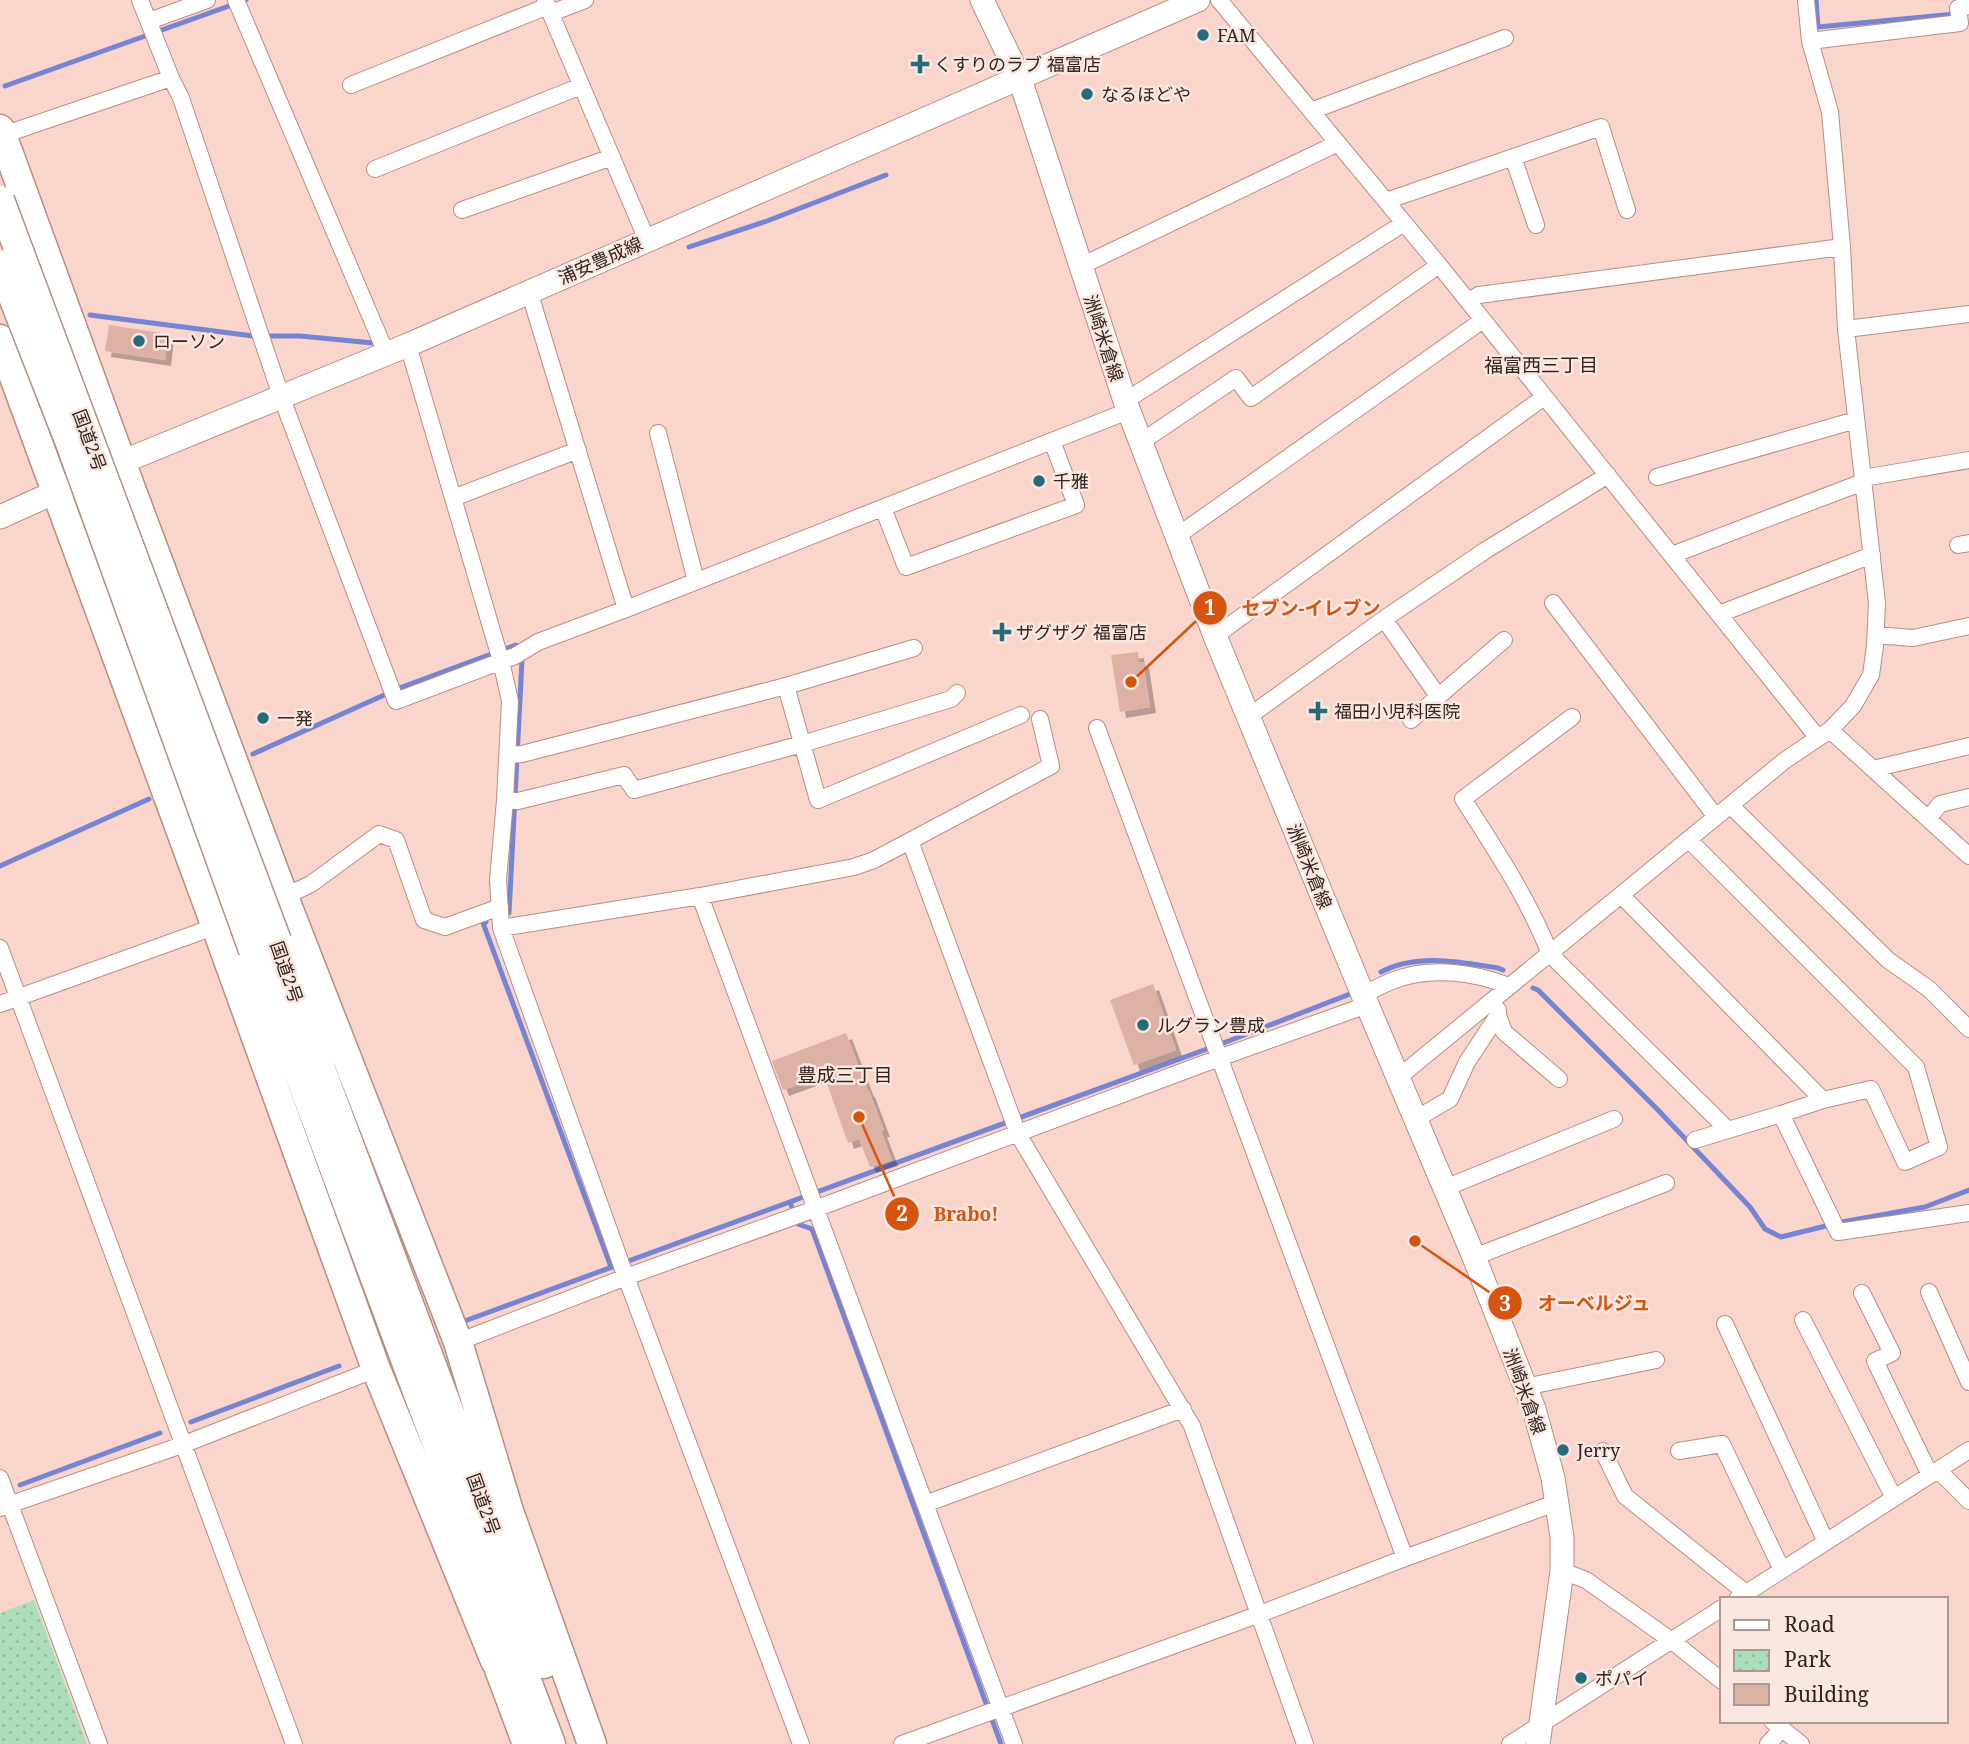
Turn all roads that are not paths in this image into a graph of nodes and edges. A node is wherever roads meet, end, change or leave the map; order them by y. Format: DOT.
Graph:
graph roads {
  1 [pos="140,0"];
  2 [pos="207,0"];
  3 [pos="585,0"];
  4 [pos="982,0"];
  5 [pos="1198,0"];
  6 [pos="1219,0"];
  7 [pos="1806,0"];
  8 [pos="238,5"];
  9 [pos="548,7"];
  10 [pos="1960,9"];
  11 [pos="152,29"];
  12 [pos="1505,38"];
  13 [pos="1810,41"];
  14 [pos="170,78"];
  15 [pos="1020,79"];
  16 [pos="351,85"];
  17 [pos="582,86"];
  18 [pos="1311,111"];
  19 [pos="1,134"];
  20 [pos="1338,143"];
  21 [pos="612,157"];
  22 [pos="1513,157"];
  23 [pos="375,169"];
  24 [pos="0,200"];
  25 [pos="1386,201"];
  26 [pos="462,210"];
  27 [pos="1627,210"];
  28 [pos="1404,223"];
  29 [pos="1535,225"];
  30 [pos="647,240"];
  31 [pos="1842,247"];
  32 [pos="0,264"];
  33 [pos="1439,265"];
  34 [pos="1081,266"];
  35 [pos="529,291"];
  36 [pos="1468,301"];
  37 [pos="1969,314"];
  38 [pos="1483,320"];
  39 [pos="1846,329"];
  40 [pos="0,339"];
  41 [pos="408,345"];
  42 [pos="386,353"];
  43 [pos="281,396"];
  44 [pos="1544,397"];
  45 [pos="1127,406"];
  46 [pos="1856,420"];
  47 [pos="658,433"];
  48 [pos="1052,440"];
  49 [pos="1141,442"];
  50 [pos="578,450"];
  51 [pos="1969,460"];
  52 [pos="122,462"];
  53 [pos="1608,475"];
  54 [pos="1657,477"];
  55 [pos="1863,480"];
  56 [pos="56,490"];
  57 [pos="453,498"];
  58 [pos="883,508"];
  59 [pos="0,517"];
  60 [pos="1177,536"];
  61 [pos="1672,555"];
  62 [pos="1872,555"];
  63 [pos="696,581"];
  64 [pos="1553,603"];
  65 [pos="626,609"];
  66 [pos="1719,614"];
  67 [pos="1384,619"];
  68 [pos="1969,626"];
  69 [pos="1876,635"];
  70 [pos="1215,636"];
  71 [pos="1504,640"];
  72 [pos="914,648"];
  73 [pos="507,654"];
  74 [pos="786,686"];
  75 [pos="957,693"];
  76 [pos="1438,696"];
  77 [pos="1021,715"];
  78 [pos="1248,717"];
  79 [pos="1572,717"];
  80 [pos="1040,719"];
  81 [pos="1411,720"];
  82 [pos="1097,728"];
  83 [pos="1824,734"];
  84 [pos="802,744"];
  85 [pos="1969,746"];
  86 [pos="514,755"];
  87 [pos="1873,769"];
  88 [pos="1969,797"];
  89 [pos="512,800"];
  90 [pos="1730,805"];
  91 [pos="1716,817"];
  92 [pos="1928,819"];
  93 [pos="1689,839"];
  94 [pos="910,841"];
  95 [pos="1969,856"];
  96 [pos="1621,895"];
  97 [pos="700,896"];
  98 [pos="284,897"];
  99 [pos="500,907"];
  100 [pos="216,927"];
  101 [pos="501,928"];
  102 [pos="265,946"];
  103 [pos="0,948"];
  104 [pos="1550,954"];
  105 [pos="1505,990"];
  106 [pos="18,997"];
  107 [pos="1365,1000"];
  108 [pos="0,1004"];
  109 [pos="1498,1015"];
  110 [pos="1969,1028"];
  111 [pos="1216,1050"];
  112 [pos="322,1072"];
  113 [pos="1399,1076"];
  114 [pos="1559,1079"];
  115 [pos="1823,1101"];
  116 [pos="1781,1114"];
  117 [pos="1416,1119"];
  118 [pos="1614,1119"];
  119 [pos="1015,1125"];
  120 [pos="1728,1130"];
  121 [pos="1695,1140"];
  122 [pos="1666,1184"];
  123 [pos="1445,1188"];
  124 [pos="805,1207"];
  125 [pos="1969,1213"];
  126 [pos="1474,1257"];
  127 [pos="623,1268"];
  128 [pos="1928,1292"];
  129 [pos="1862,1293"];
  130 [pos="1803,1320"];
  131 [pos="1725,1324"];
  132 [pos="458,1342"];
  133 [pos="1656,1360"];
  134 [pos="376,1369"];
  135 [pos="1969,1382"];
  136 [pos="1525,1387"];
  137 [pos="418,1394"];
  138 [pos="1183,1409"];
  139 [pos="183,1445"];
  140 [pos="1969,1450"];
  141 [pos="1603,1451"];
  142 [pos="1679,1451"];
  143 [pos="1934,1472"];
  144 [pos="0,1478"];
  145 [pos="1894,1498"];
  146 [pos="1969,1501"];
  147 [pos="1558,1503"];
  148 [pos="925,1504"];
  149 [pos="5,1506"];
  150 [pos="509,1511"];
  151 [pos="1826,1542"];
  152 [pos="1405,1558"];
  153 [pos="1782,1570"];
  154 [pos="1562,1571"];
  155 [pos="1741,1596"];
  156 [pos="1720,1609"];
  157 [pos="1260,1614"];
  158 [pos="1672,1641"];
  159 [pos="495,1661"];
  160 [pos="1720,1679"];
  161 [pos="993,1710"];
  162 [pos="1777,1725"];
  163 [pos="1540,1734"];
  164 [pos="99,1744"];
  165 [pos="294,1744"];
  166 [pos="527,1744"];
  167 [pos="551,1744"];
  168 [pos="573,1744"];
  169 [pos="592,1744"];
  170 [pos="801,1744"];
  171 [pos="902,1744"];
  172 [pos="1014,1744"];
  173 [pos="1306,1744"];
  174 [pos="1510,1744"];
  175 [pos="1768,1744"];
  176 [pos="1801,1744"];
  1 -- 11 [label="street"];
  2 -- 11 [label="street"];
  3 -- 9 [label="street"];
  4 -- 15 [label="main road, 洲崎米倉線"];
  5 -- 15 [label="main road, 浦安豊成線"];
  6 -- 18 [label="street"];
  7 -- 13 [label="street"];
  8 -- 42 [label="street"];
  9 -- 16 [label="street"];
  9 -- 17 [label="street"];
  10 -- 13 [label="street"];
  11 -- 14 [label="street"];
  12 -- 18 [label="street"];
  13 -- 31 [label="street"];
  14 -- 19 [label="street"];
  14 -- 43 [label="street"];
  15 -- 30 [label="main road, 浦安豊成線"];
  15 -- 34 [label="main road, 洲崎米倉線"];
  17 -- 21 [label="street"];
  17 -- 23 [label="street"];
  18 -- 20 [label="street"];
  19 -- 52 [label="highway"];
  20 -- 25 [label="street"];
  20 -- 34 [label="street"];
  21 -- 26 [label="street"];
  21 -- 30 [label="street"];
  22 -- 25 [label="street"];
  22 -- 27 [label="street"];
  22 -- 29 [label="street"];
  24 -- 102 [label="highway, 国道2号, bridge"];
  25 -- 28 [label="street"];
  28 -- 33 [label="street"];
  28 -- 45 [label="street"];
  30 -- 35 [label="main road, 浦安豊成線"];
  31 -- 36 [label="street"];
  31 -- 39 [label="street"];
  32 -- 102 [label="highway, 国道2号, bridge"];
  33 -- 36 [label="street"];
  33 -- 49 [label="street"];
  34 -- 45 [label="main road, 洲崎米倉線"];
  35 -- 41 [label="main road, 浦安豊成線"];
  35 -- 50 [label="street"];
  36 -- 38 [label="street"];
  37 -- 39 [label="street"];
  38 -- 44 [label="street"];
  38 -- 60 [label="street"];
  39 -- 46 [label="street"];
  40 -- 56 [label="highway"];
  41 -- 42 [label="main road, 浦安豊成線"];
  41 -- 57 [label="street"];
  42 -- 43 [label="main road, 浦安豊成線"];
  43 -- 52 [label="main road, 浦安豊成線"];
  43 -- 73 [label="street"];
  44 -- 53 [label="street"];
  44 -- 70 [label="street"];
  45 -- 48 [label="street"];
  45 -- 49 [label="main road, 洲崎米倉線"];
  46 -- 54 [label="street"];
  46 -- 55 [label="street"];
  47 -- 63 [label="street"];
  48 -- 58 [label="street"];
  48 -- 58 [label="street"];
  49 -- 60 [label="main road, 洲崎米倉線"];
  50 -- 57 [label="street"];
  50 -- 65 [label="street"];
  51 -- 55 [label="street"];
  52 -- 56 [label="main road, 浦安豊成線"];
  52 -- 98 [label="highway"];
  53 -- 61 [label="street"];
  53 -- 67 [label="street"];
  55 -- 61 [label="street"];
  55 -- 62 [label="street"];
  56 -- 59 [label="main road, 浦安豊成線"];
  56 -- 100 [label="highway"];
  57 -- 73 [label="street"];
  58 -- 63 [label="street"];
  60 -- 70 [label="main road, 洲崎米倉線"];
  61 -- 66 [label="street"];
  62 -- 66 [label="street"];
  62 -- 69 [label="street"];
  63 -- 65 [label="street"];
  64 -- 91 [label="street"];
  65 -- 73 [label="street"];
  66 -- 83 [label="street"];
  67 -- 76 [label="street"];
  67 -- 78 [label="street"];
  68 -- 69 [label="street"];
  69 -- 83 [label="street"];
  70 -- 78 [label="main road, 洲崎米倉線"];
  71 -- 76 [label="street"];
  72 -- 74 [label="street"];
  73 -- 86 [label="street"];
  74 -- 84 [label="street"];
  74 -- 86 [label="street"];
  75 -- 84 [label="street"];
  76 -- 81 [label="street"];
  77 -- 84 [label="street"];
  78 -- 107 [label="main road, 洲崎米倉線"];
  79 -- 104 [label="street"];
  80 -- 94 [label="street"];
  82 -- 111 [label="street"];
  83 -- 87 [label="street"];
  83 -- 90 [label="street"];
  84 -- 89 [label="street"];
  85 -- 87 [label="street"];
  86 -- 89 [label="street"];
  87 -- 92 [label="street"];
  88 -- 92 [label="street"];
  89 -- 99 [label="street"];
  90 -- 91 [label="street"];
  90 -- 110 [label="street"];
  91 -- 93 [label="street"];
  92 -- 95 [label="street"];
  93 -- 96 [label="street"];
  93 -- 115 [label="street"];
  94 -- 97 [label="street"];
  94 -- 119 [label="street"];
  96 -- 104 [label="street"];
  96 -- 115 [label="street"];
  97 -- 101 [label="street"];
  97 -- 124 [label="street"];
  98 -- 99 [label="street"];
  98 -- 100 [label="street"];
  98 -- 132 [label="highway"];
  99 -- 101 [label="street"];
  100 -- 106 [label="street"];
  100 -- 134 [label="highway"];
  101 -- 127 [label="street"];
  102 -- 112 [label="highway, 国道2号"];
  102 -- 137 [label="highway, 国道2号"];
  103 -- 106 [label="street"];
  104 -- 105 [label="street"];
  104 -- 120 [label="street"];
  105 -- 107 [label="street"];
  105 -- 109 [label="street"];
  105 -- 113 [label="street"];
  106 -- 108 [label="street"];
  106 -- 139 [label="street"];
  107 -- 111 [label="street"];
  107 -- 113 [label="main road, 洲崎米倉線"];
  109 -- 114 [label="street"];
  109 -- 117 [label="street"];
  111 -- 119 [label="street"];
  111 -- 152 [label="street"];
  112 -- 150 [label="highway"];
  112 -- 168 [label="highway, 国道2号"];
  113 -- 117 [label="main road, 洲崎米倉線"];
  115 -- 116 [label="street"];
  116 -- 120 [label="street"];
  116 -- 125 [label="street"];
  117 -- 123 [label="main road, 洲崎米倉線"];
  118 -- 123 [label="street"];
  119 -- 124 [label="street"];
  119 -- 138 [label="street"];
  120 -- 121 [label="street"];
  122 -- 126 [label="street"];
  123 -- 126 [label="main road, 洲崎米倉線"];
  124 -- 127 [label="street"];
  124 -- 148 [label="street"];
  126 -- 136 [label="main road, 洲崎米倉線"];
  127 -- 132 [label="street"];
  127 -- 170 [label="street"];
  128 -- 135 [label="street"];
  129 -- 143 [label="street"];
  130 -- 145 [label="street"];
  131 -- 151 [label="street"];
  132 -- 150 [label="highway"];
  133 -- 136 [label="street"];
  134 -- 139 [label="street"];
  134 -- 159 [label="highway"];
  136 -- 147 [label="main road, 洲崎米倉線"];
  137 -- 159 [label="highway"];
  137 -- 167 [label="highway, 国道2号"];
  138 -- 148 [label="street"];
  138 -- 157 [label="street"];
  139 -- 149 [label="street"];
  139 -- 165 [label="street"];
  140 -- 143 [label="street"];
  141 -- 155 [label="street"];
  142 -- 153 [label="street"];
  143 -- 145 [label="street"];
  143 -- 146 [label="street"];
  144 -- 149 [label="street"];
  145 -- 151 [label="street"];
  147 -- 152 [label="street"];
  147 -- 154 [label="main road, 洲崎米倉線"];
  148 -- 161 [label="street"];
  149 -- 164 [label="street"];
  150 -- 169 [label="highway"];
  151 -- 153 [label="street"];
  152 -- 157 [label="street"];
  153 -- 155 [label="street"];
  154 -- 158 [label="street"];
  154 -- 163 [label="main road, 洲崎米倉線"];
  156 -- 158 [label="street"];
  157 -- 161 [label="street"];
  157 -- 173 [label="street"];
  158 -- 160 [label="street"];
  158 -- 163 [label="street"];
  159 -- 166 [label="highway"];
  161 -- 171 [label="street"];
  161 -- 172 [label="street"];
  162 -- 175 [label="street"];
  162 -- 176 [label="street"];
  163 -- 174 [label="street"];
}
